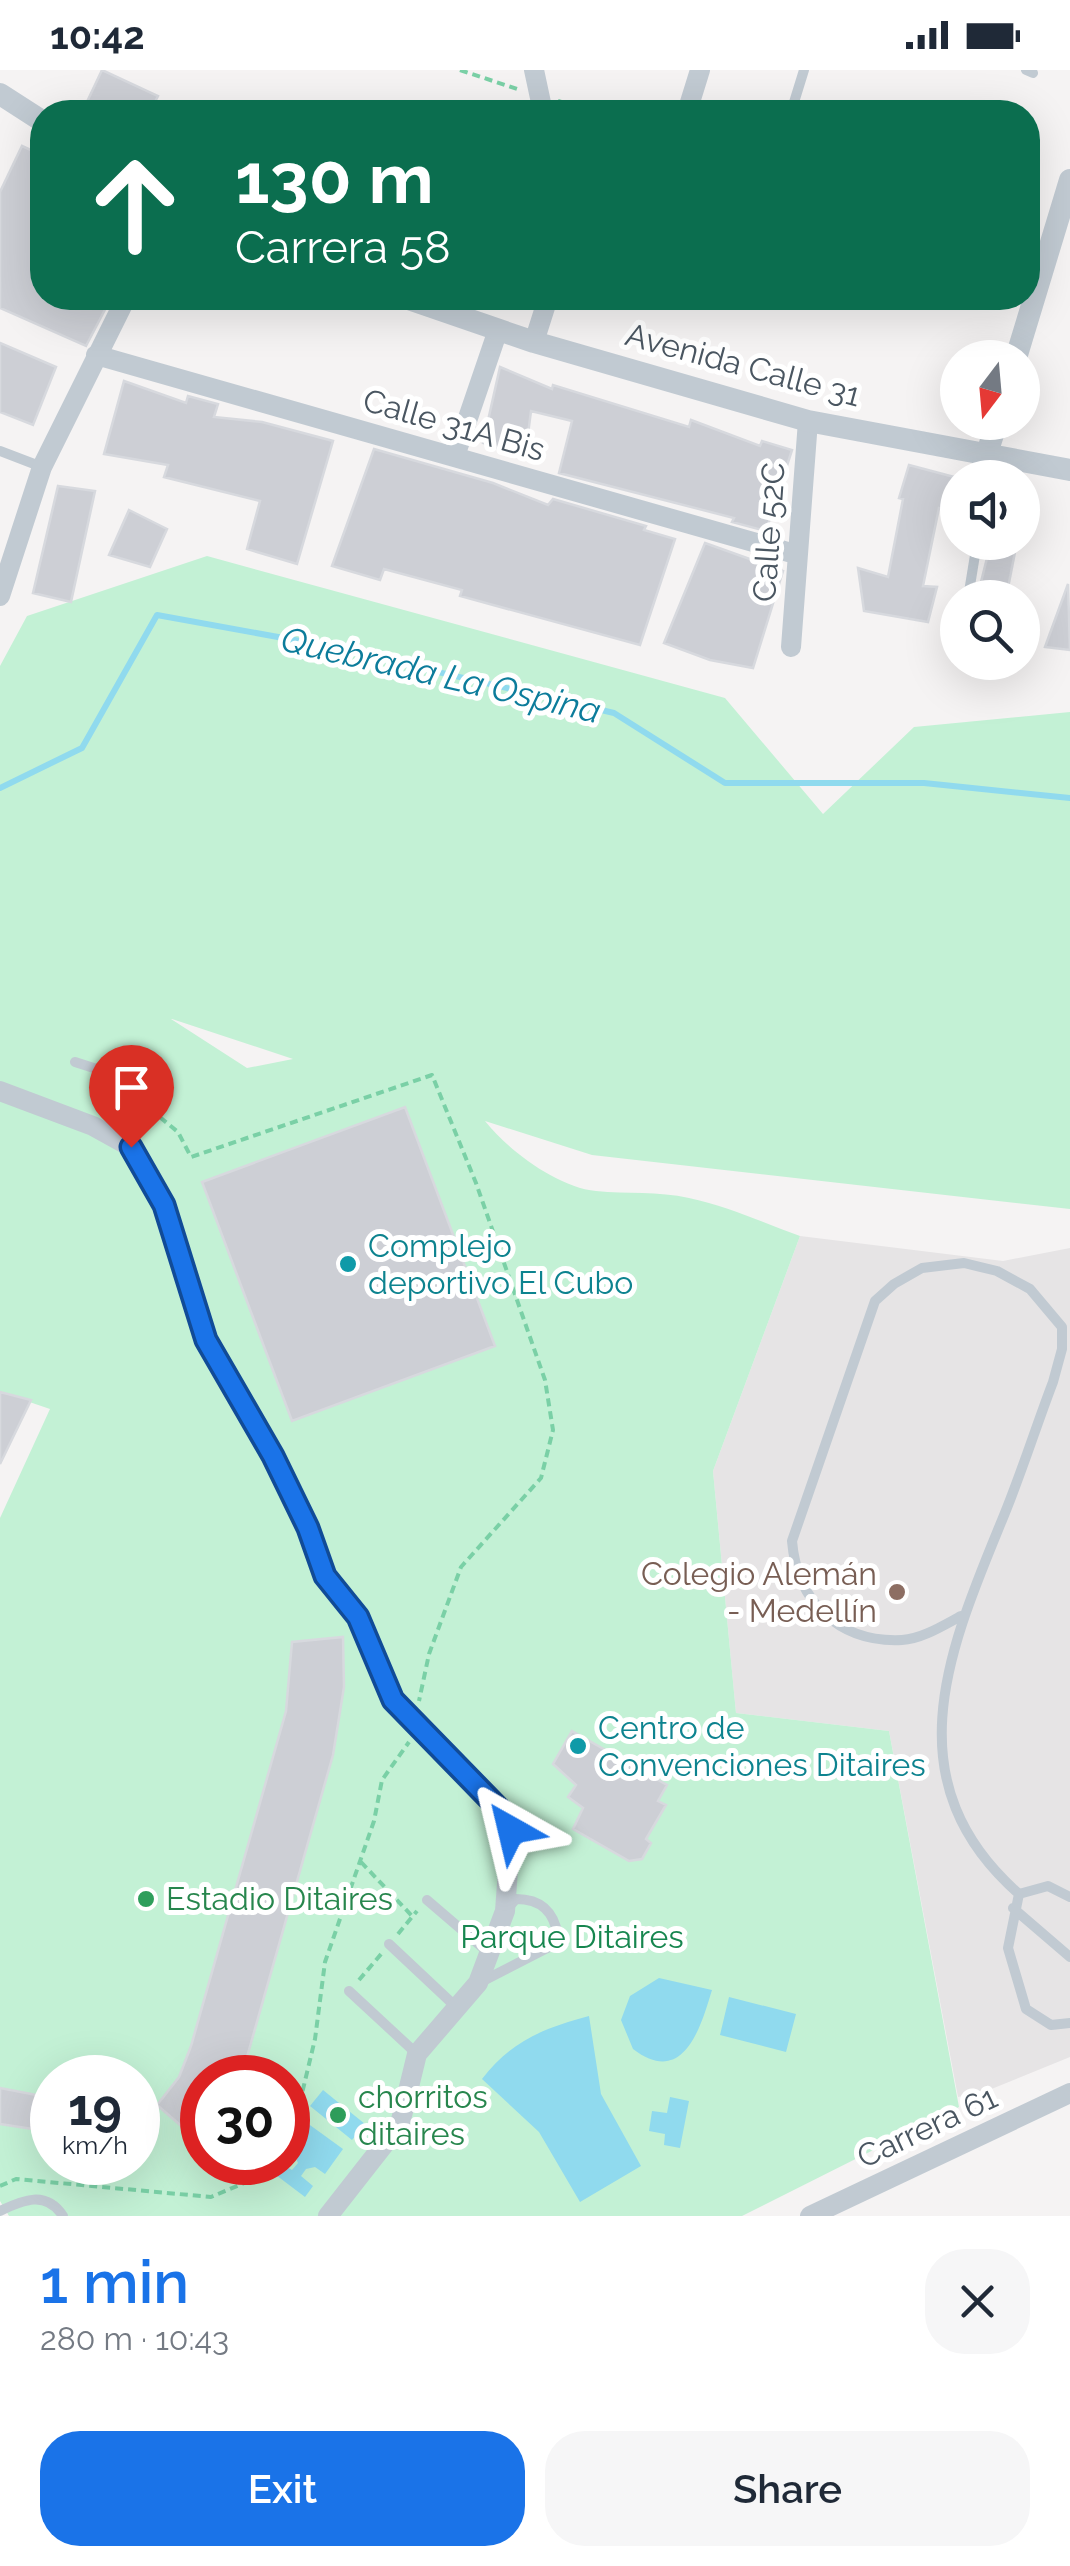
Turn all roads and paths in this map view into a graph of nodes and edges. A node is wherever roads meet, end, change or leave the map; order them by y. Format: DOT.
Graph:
graph roads {
  1 [pos="534,70"];
  2 [pos="700,70"];
  3 [pos="804,70"];
  4 [pos="0,94"];
  5 [pos="540,100"];
  6 [pos="691,100"];
  7 [pos="794,100"];
  8 [pos="30,113"];
  9 [pos="1070,180"];
  10 [pos="1040,279"];
  11 [pos="120,310"];
  12 [pos="440,310"];
  13 [pos="544,310"];
  14 [pos="1031,310"];
  15 [pos="498,330"];
  16 [pos="1021,340"];
  17 [pos="534,342"];
  18 [pos="96,355"];
  19 [pos="808,422"];
  20 [pos="0,451"];
  21 [pos="454,456"];
  22 [pos="987,460"];
  23 [pos="42,467"];
  24 [pos="1040,467"];
  25 [pos="1070,470"];
  26 [pos="795,554"];
  27 [pos="0,596"];
  28 [pos="791,647"];
  29 [pos="75,1062"];
  30 [pos="0,1092"];
  31 [pos="136,1110"];
  32 [pos="131,1147"];
  33 [pos="961,1616"];
  34 [pos="419,1728"];
  35 [pos="361,1862"];
  36 [pos="1019,1894"];
  37 [pos="1070,1897"];
  38 [pos="427,1900"];
  39 [pos="1013,1908"];
  40 [pos="505,1911"];
  41 [pos="412,1917"];
  42 [pos="389,1944"];
  43 [pos="490,1954"];
  44 [pos="1070,1957"];
  45 [pos="478,1983"];
  46 [pos="350,1990"];
  47 [pos="455,2006"];
  48 [pos="1070,2023"];
  49 [pos="417,2054"];
  50 [pos="310,2060"];
  51 [pos="1070,2093"];
  52 [pos="239,2185"];
  53 [pos="0,2186"];
  54 [pos="0,2211"];
  55 [pos="823,2214"];
  56 [pos="63,2216"];
  57 [pos="328,2216"];
  1 -- 5 [label="street"];
  2 -- 6 [label="street"];
  3 -- 7 [label="lane"];
  4 -- 8 [label="street"];
  9 -- 10 [label="street"];
  11 -- 18 [label="street"];
  12 -- 15 [label="street, Avenida Calle 31"];
  13 -- 17 [label="street"];
  14 -- 16 [label="street"];
  15 -- 17 [label="street, Avenida Calle 31"];
  15 -- 21 [label="street"];
  17 -- 19 [label="street, Avenida Calle 31"];
  18 -- 21 [label="street, Calle 31A Bis"];
  18 -- 23 [label="street"];
  19 -- 22 [label="street, Avenida Calle 31"];
  19 -- 26 [label="street, Calle 52C"];
  20 -- 23 [label="lane"];
  21 -- 26 [label="street, Calle 31A Bis"];
  23 -- 27 [label="street"];
  24 -- 25 [label="street, Avenida Calle 31"];
  26 -- 28 [label="street, Calle 52C"];
  29 -- 31 [label="lane"];
  30 -- 32 [label="street"];
  31 -- 32 [label="lane"];
  31 -- 34 [label="path"];
  32 -- 34 [label="street"];
  33 -- 33 [label="lane"];
  33 -- 36 [label="lane"];
  34 -- 35 [label="path"];
  34 -- 40 [label="street"];
  35 -- 41 [label="path"];
  35 -- 50 [label="path"];
  36 -- 37 [label="lane"];
  36 -- 39 [label="lane"];
  38 -- 43 [label="lane"];
  39 -- 44 [label="lane"];
  39 -- 48 [label="lane"];
  40 -- 43 [label="street"];
  40 -- 45 [label="lane"];
  42 -- 47 [label="lane"];
  43 -- 45 [label="street"];
  45 -- 47 [label="street"];
  46 -- 49 [label="lane"];
  47 -- 49 [label="street"];
  49 -- 57 [label="street"];
  51 -- 55 [label="street, Carrera 61"];
  52 -- 53 [label="path"];
  54 -- 56 [label="lane"];
}
